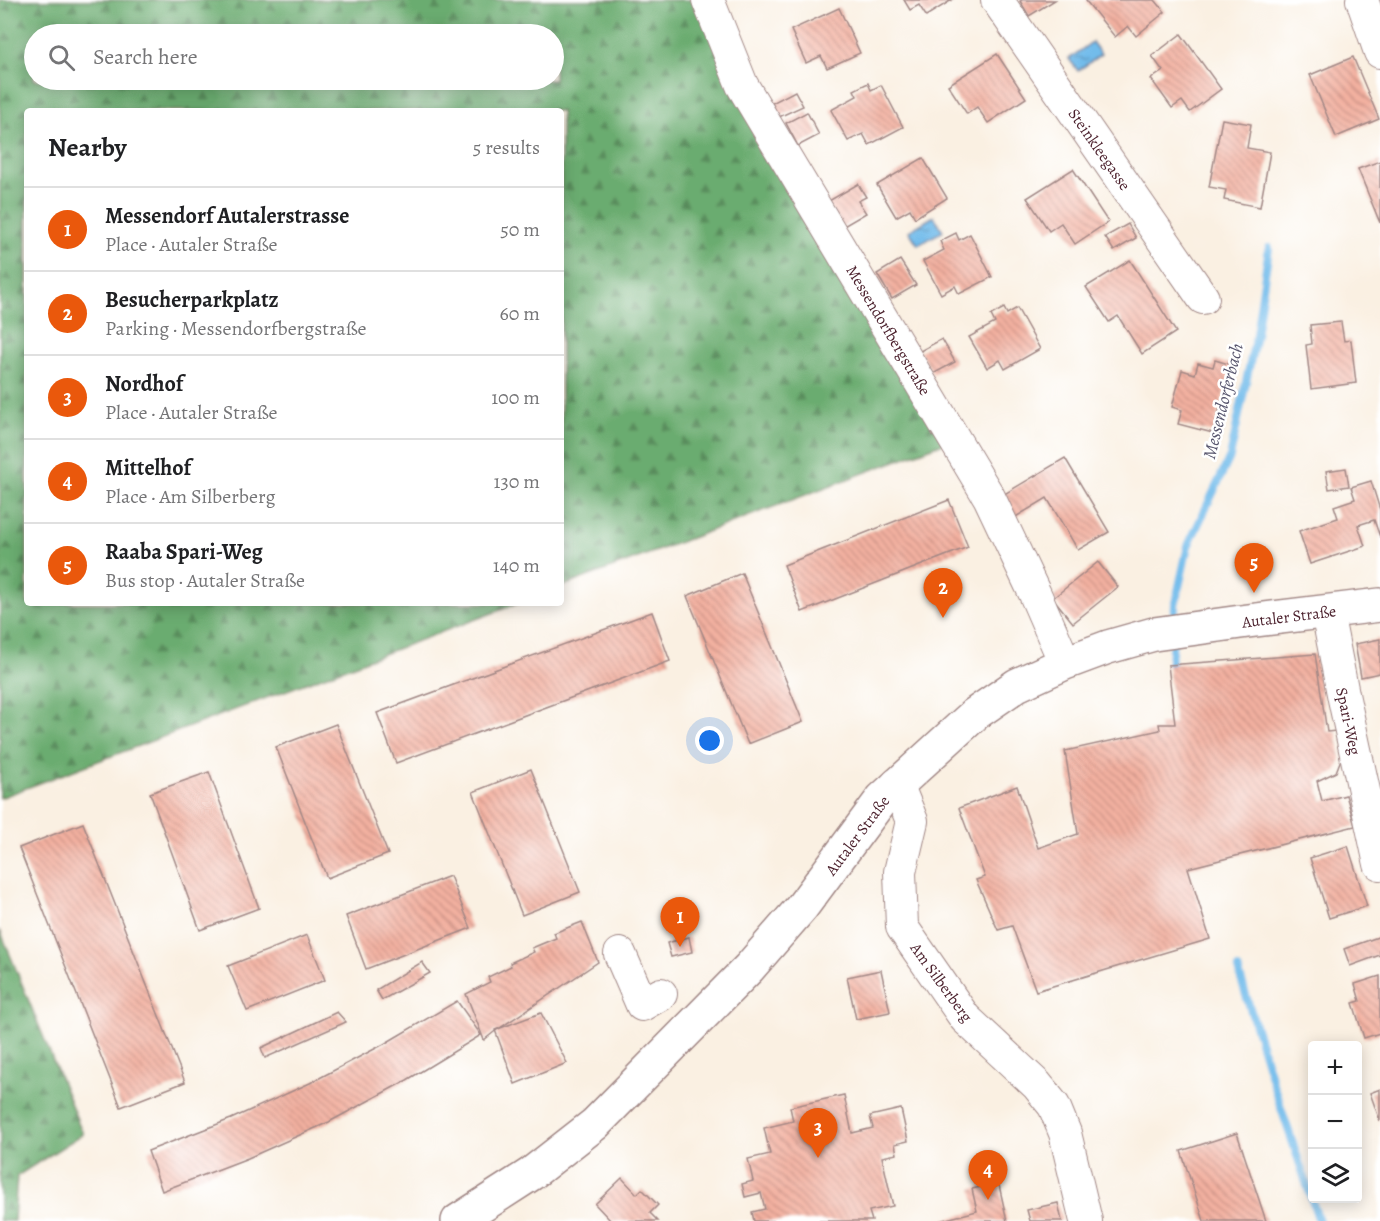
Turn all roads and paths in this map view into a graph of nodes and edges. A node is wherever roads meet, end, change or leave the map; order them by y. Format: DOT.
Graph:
graph roads {
  1 [pos="708,0"];
  2 [pos="997,0"];
  3 [pos="1362,0"];
  4 [pos="1380,52"];
  5 [pos="1203,298"];
  6 [pos="1380,605"];
  7 [pos="1327,612"];
  8 [pos="1065,663"];
  9 [pos="897,784"];
  10 [pos="1380,864"];
  11 [pos="620,954"];
  12 [pos="641,1005"];
  13 [pos="458,1221"];
  14 [pos="1086,1221"];
  1 -- 8 [label="street, Messendorfbergstraße"];
  2 -- 5 [label="street, Steinkleegasse"];
  3 -- 4 [label="street"];
  6 -- 7 [label="main road, Autaler Straße"];
  7 -- 8 [label="main road, Autaler Straße"];
  7 -- 10 [label="street, Spari-Weg"];
  8 -- 9 [label="main road, Autaler Straße"];
  9 -- 13 [label="main road, Autaler Straße"];
  9 -- 14 [label="street, Am Silberberg"];
  11 -- 12 [label="street"];
}
